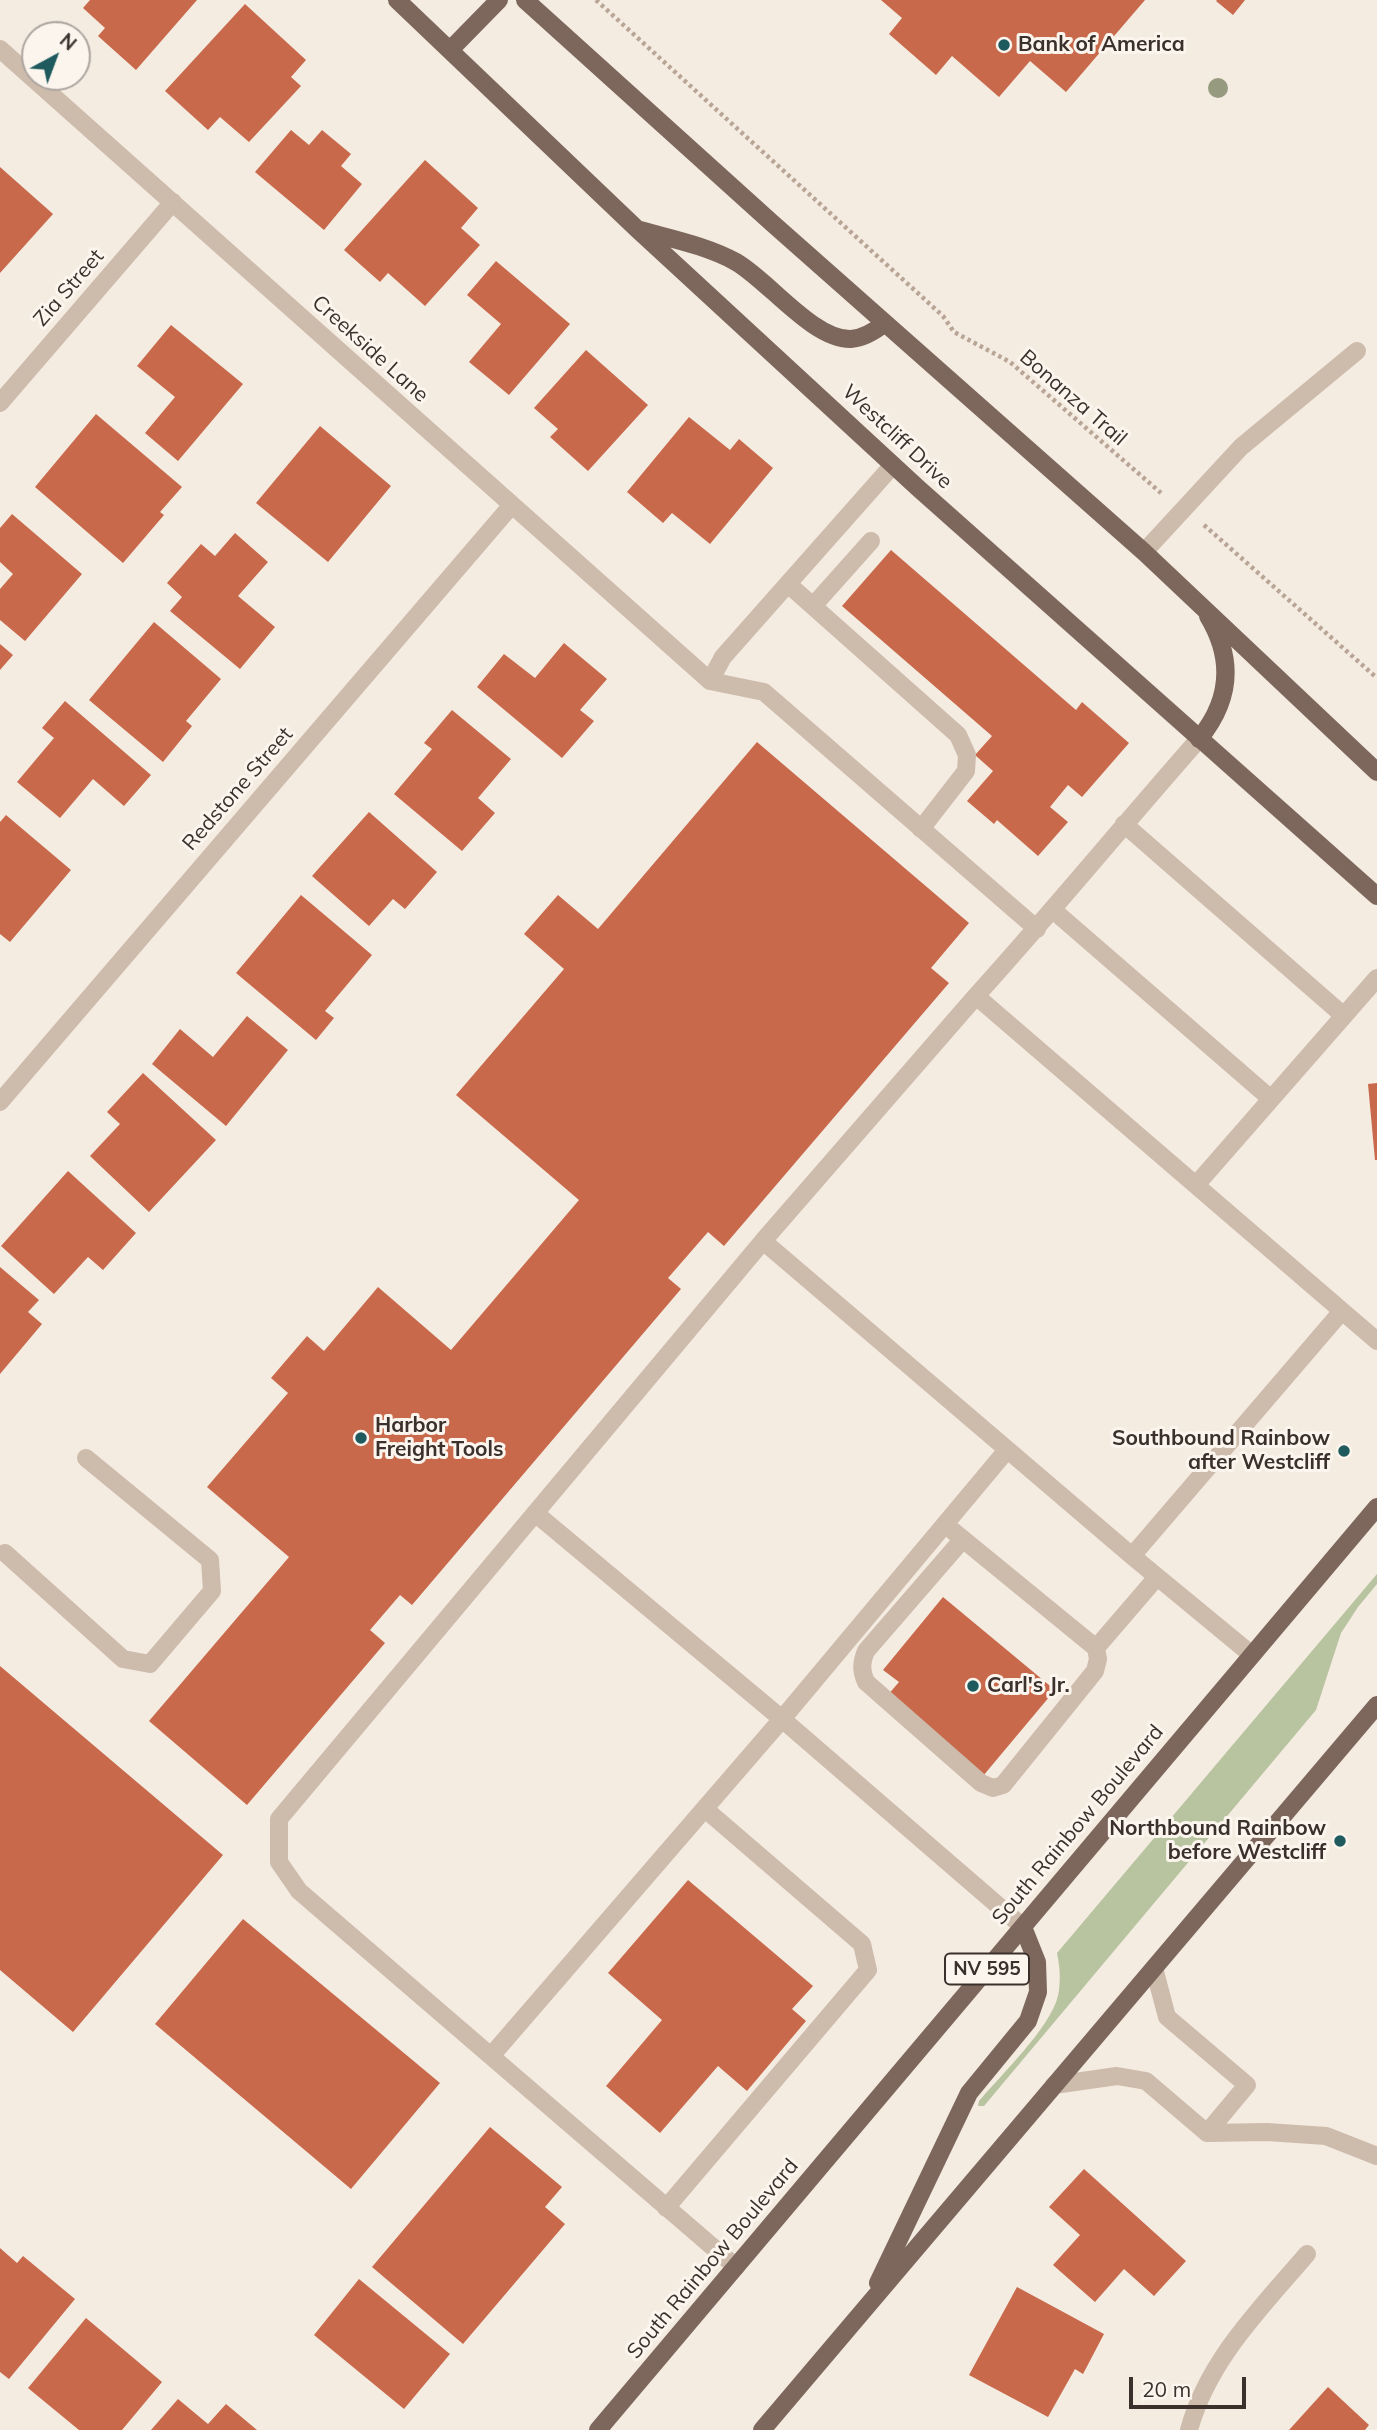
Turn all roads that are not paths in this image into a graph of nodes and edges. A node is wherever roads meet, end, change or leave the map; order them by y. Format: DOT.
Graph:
graph roads {
  1 [pos="397,0"];
  2 [pos="499,0"];
  3 [pos="525,0"];
  4 [pos="0,49"];
  5 [pos="450,50"];
  6 [pos="173,202"];
  7 [pos="636,229"];
  8 [pos="885,323"];
  9 [pos="1357,351"];
  10 [pos="0,403"];
  11 [pos="893,465"];
  12 [pos="511,506"];
  13 [pos="871,541"];
  14 [pos="1144,552"];
  15 [pos="788,584"];
  16 [pos="1200,603"];
  17 [pos="813,606"];
  18 [pos="710,681"];
  19 [pos="1199,739"];
  20 [pos="1377,772"];
  21 [pos="1124,824"];
  22 [pos="922,829"];
  23 [pos="1377,896"];
  24 [pos="1053,910"];
  25 [pos="1037,929"];
  26 [pos="1374,988"];
  27 [pos="975,996"];
  28 [pos="1344,1016"];
  29 [pos="1270,1099"];
  30 [pos="0,1102"];
  31 [pos="1196,1185"];
  32 [pos="763,1241"];
  33 [pos="1342,1311"];
  34 [pos="1377,1341"];
  35 [pos="1007,1450"];
  36 [pos="86,1458"];
  37 [pos="1377,1507"];
  38 [pos="535,1513"];
  39 [pos="945,1524"];
  40 [pos="963,1539"];
  41 [pos="5,1553"];
  42 [pos="1132,1556"];
  43 [pos="1157,1577"];
  44 [pos="869,1616"];
  45 [pos="884,1629"];
  46 [pos="1097,1648"];
  47 [pos="1252,1655"];
  48 [pos="1377,1705"];
  49 [pos="782,1719"];
  50 [pos="705,1809"];
  51 [pos="1023,1927"];
  52 [pos="1153,1968"];
  53 [pos="491,2056"];
  54 [pos="1055,2085"];
  55 [pos="1207,2133"];
  56 [pos="1377,2156"];
  57 [pos="666,2208"];
  58 [pos="1307,2254"];
  59 [pos="736,2267"];
  60 [pos="868,2305"];
  61 [pos="598,2430"];
  62 [pos="762,2430"];
  63 [pos="1189,2430"];
  1 -- 5 [label="main road, Westcliff Drive"];
  2 -- 5 [label="main road"];
  3 -- 8 [label="main road"];
  4 -- 6 [label="street, Creekside Lane"];
  5 -- 7 [label="main road, Westcliff Drive"];
  6 -- 10 [label="street, Zia Street"];
  6 -- 12 [label="street, Creekside Lane"];
  7 -- 8 [label="main road"];
  7 -- 11 [label="main road, Westcliff Drive"];
  8 -- 14 [label="main road"];
  9 -- 14 [label="street"];
  11 -- 15 [label="street"];
  11 -- 19 [label="main road, Westcliff Drive"];
  12 -- 18 [label="street, Creekside Lane"];
  12 -- 30 [label="street, Redstone Street"];
  13 -- 17 [label="street"];
  14 -- 16 [label="main road"];
  15 -- 17 [label="street"];
  15 -- 18 [label="street"];
  16 -- 19 [label="main road"];
  16 -- 20 [label="main road"];
  17 -- 22 [label="street"];
  18 -- 22 [label="street"];
  19 -- 21 [label="street"];
  19 -- 23 [label="main road, Westcliff Drive"];
  21 -- 24 [label="street"];
  21 -- 28 [label="street"];
  22 -- 25 [label="street"];
  24 -- 25 [label="street"];
  24 -- 29 [label="street"];
  25 -- 27 [label="street"];
  26 -- 28 [label="street"];
  27 -- 31 [label="street"];
  27 -- 32 [label="street"];
  28 -- 29 [label="street"];
  29 -- 31 [label="street"];
  31 -- 33 [label="street"];
  32 -- 35 [label="street"];
  32 -- 38 [label="street"];
  33 -- 34 [label="street"];
  33 -- 42 [label="street"];
  35 -- 39 [label="street"];
  35 -- 42 [label="street"];
  36 -- 41 [label="street"];
  37 -- 47 [label="main road, South Rainbow Boulevard / NV 595"];
  38 -- 49 [label="street"];
  38 -- 53 [label="street"];
  39 -- 40 [label="street"];
  39 -- 44 [label="street"];
  40 -- 45 [label="street"];
  40 -- 46 [label="street"];
  42 -- 43 [label="street"];
  43 -- 46 [label="street"];
  43 -- 47 [label="street"];
  44 -- 45 [label="street"];
  44 -- 49 [label="street"];
  45 -- 46 [label="street"];
  47 -- 51 [label="main road, South Rainbow Boulevard / NV 595"];
  48 -- 52 [label="main road"];
  49 -- 50 [label="street"];
  49 -- 51 [label="street"];
  50 -- 53 [label="street"];
  50 -- 57 [label="street"];
  51 -- 59 [label="main road, South Rainbow Boulevard / NV 595"];
  51 -- 60 [label="main road"];
  52 -- 54 [label="main road"];
  52 -- 55 [label="street"];
  53 -- 57 [label="street"];
  54 -- 55 [label="street"];
  54 -- 60 [label="main road"];
  55 -- 56 [label="street"];
  57 -- 59 [label="street"];
  58 -- 63 [label="street"];
  59 -- 61 [label="main road, South Rainbow Boulevard / NV 595"];
  60 -- 62 [label="main road"];
}
